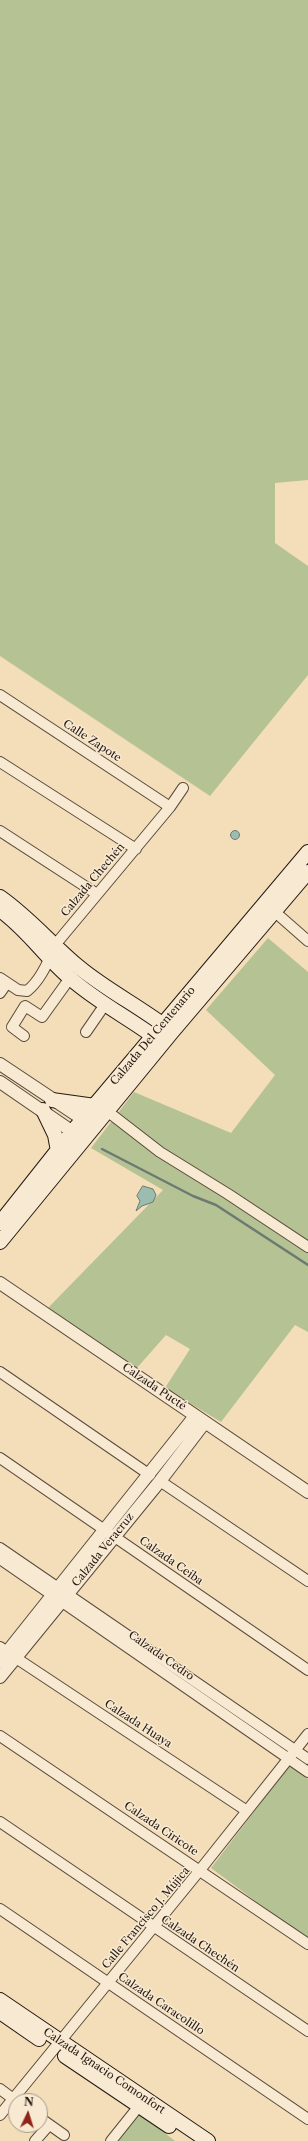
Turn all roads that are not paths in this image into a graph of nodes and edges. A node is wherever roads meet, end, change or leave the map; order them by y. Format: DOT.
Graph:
graph roads {
  1 [pos="0,695"];
  2 [pos="0,762"];
  3 [pos="183,788"];
  4 [pos="170,807"];
  5 [pos="0,830"];
  6 [pos="136,849"];
  7 [pos="308,852"];
  8 [pos="308,872"];
  9 [pos="97,894"];
  10 [pos="0,898"];
  11 [pos="0,910"];
  12 [pos="275,912"];
  13 [pos="308,941"];
  14 [pos="55,945"];
  15 [pos="49,959"];
  16 [pos="70,978"];
  17 [pos="4,980"];
  18 [pos="0,993"];
  19 [pos="106,1003"];
  20 [pos="167,1028"];
  21 [pos="86,1032"];
  22 [pos="24,1036"];
  23 [pos="158,1040"];
  24 [pos="0,1065"];
  25 [pos="0,1082"];
  26 [pos="47,1105"];
  27 [pos="101,1108"];
  28 [pos="89,1123"];
  29 [pos="78,1136"];
  30 [pos="58,1151"];
  31 [pos="0,1223"];
  32 [pos="0,1242"];
  33 [pos="308,1247"];
  34 [pos="0,1282"];
  35 [pos="0,1372"];
  36 [pos="200,1419"];
  37 [pos="0,1458"];
  38 [pos="155,1478"];
  39 [pos="308,1492"];
  40 [pos="110,1533"];
  41 [pos="0,1548"];
  42 [pos="0,1560"];
  43 [pos="308,1581"];
  44 [pos="61,1594"];
  45 [pos="6,1654"];
  46 [pos="308,1670"];
  47 [pos="0,1677"];
  48 [pos="308,1734"];
  49 [pos="0,1736"];
  50 [pos="295,1750"];
  51 [pos="288,1759"];
  52 [pos="308,1759"];
  53 [pos="308,1772"];
  54 [pos="247,1810"];
  55 [pos="0,1822"];
  56 [pos="200,1870"];
  57 [pos="0,1909"];
  58 [pos="154,1927"];
  59 [pos="308,1944"];
  60 [pos="108,1983"];
  61 [pos="0,2000"];
  62 [pos="0,2012"];
  63 [pos="308,2031"];
  64 [pos="56,2044"];
  65 [pos="20,2093"];
  66 [pos="142,2102"];
  67 [pos="8,2107"];
  68 [pos="0,2115"];
  69 [pos="308,2119"];
  70 [pos="49,2125"];
  71 [pos="64,2135"];
  72 [pos="35,2141"];
  73 [pos="110,2141"];
  74 [pos="192,2141"];
  75 [pos="208,2141"];
  1 -- 4 [label="street, Calle Zapote"];
  2 -- 6 [label="street"];
  3 -- 4 [label="street, Calzada Chechén"];
  4 -- 6 [label="street, Calzada Chechén"];
  5 -- 9 [label="street"];
  6 -- 9 [label="street, Calzada Chechén"];
  7 -- 20 [label="main road, Calzada Del Centenario"];
  8 -- 12 [label="main road, Calzada Del Centenario"];
  9 -- 14 [label="street, Calzada Chechén"];
  10 -- 14 [label="main road"];
  11 -- 15 [label="main road"];
  12 -- 13 [label="street"];
  12 -- 20 [label="main road, Calzada Del Centenario"];
  14 -- 15 [label="street, Calzada Chechén"];
  14 -- 20 [label="main road"];
  15 -- 16 [label="main road"];
  15 -- 17 [label="street, Calzada Chechén"];
  16 -- 19 [label="main road"];
  16 -- 22 [label="street"];
  17 -- 18 [label="street"];
  19 -- 21 [label="street"];
  19 -- 23 [label="main road"];
  20 -- 23 [label="main road, Calzada Del Centenario"];
  23 -- 27 [label="main road, Calzada Del Centenario"];
  24 -- 26 [label="street"];
  25 -- 26 [label="street"];
  26 -- 27 [label="main road"];
  26 -- 28 [label="street"];
  26 -- 29 [label="street"];
  26 -- 30 [label="main road"];
  27 -- 28 [label="main road, Calzada Del Centenario"];
  27 -- 33 [label="street"];
  28 -- 29 [label="main road, Calzada Del Centenario"];
  29 -- 30 [label="main road, Calzada Del Centenario"];
  29 -- 32 [label="main road, Calzada Del Centenario"];
  30 -- 31 [label="main road, Calzada Del Centenario"];
  34 -- 36 [label="street, Calzada Pucté"];
  35 -- 38 [label="street"];
  36 -- 38 [label="street, Calzada Veracruz"];
  36 -- 39 [label="street, Calzada Pucté"];
  37 -- 40 [label="street, Calzada Ceiba"];
  38 -- 40 [label="street, Calzada Veracruz"];
  38 -- 43 [label="street"];
  40 -- 44 [label="street, Calzada Veracruz"];
  40 -- 46 [label="street, Calzada Ceiba"];
  41 -- 44 [label="street, Calzada Cedro"];
  42 -- 44 [label="street, Calzada Cedro"];
  44 -- 45 [label="street, Calzada Veracruz"];
  44 -- 50 [label="street, Calzada Cedro"];
  44 -- 51 [label="street, Calzada Cedro"];
  45 -- 47 [label="street, Calzada Veracruz"];
  45 -- 54 [label="street, Calzada Huaya"];
  48 -- 50 [label="street, Calle Francisco J. Mújica"];
  49 -- 56 [label="street, Calzada Ciricote"];
  50 -- 51 [label="street, Calle Francisco J. Mújica"];
  50 -- 52 [label="street, Calzada Cedro"];
  51 -- 53 [label="street, Calzada Cedro"];
  51 -- 54 [label="street, Calle Francisco J. Mújica"];
  54 -- 56 [label="street, Calle Francisco J. Mújica"];
  55 -- 58 [label="street, Calzada Chechén"];
  56 -- 58 [label="street, Calle Francisco J. Mújica"];
  56 -- 59 [label="street, Calzada Ciricote"];
  57 -- 60 [label="street, Calzada Caracolillo"];
  58 -- 60 [label="street, Calle Francisco J. Mújica"];
  58 -- 63 [label="street, Calzada Chechén"];
  60 -- 64 [label="street, Calle Francisco J. Mújica"];
  60 -- 69 [label="street, Calzada Caracolillo"];
  61 -- 64 [label="main road, Calzada Ignacio Comonfort"];
  62 -- 64 [label="main road, Calzada Ignacio Comonfort"];
  64 -- 65 [label="street, Calle Francisco J. Mújica"];
  64 -- 66 [label="main road, Calzada Ignacio Comonfort"];
  66 -- 73 [label="street"];
  66 -- 74 [label="main road, Calzada Ignacio Comonfort"];
  66 -- 75 [label="main road, Calzada Ignacio Comonfort"];
  67 -- 68 [label="street, Calle Francisco J. Mújica"];
  70 -- 71 [label="street"];
  70 -- 72 [label="street"];
}
